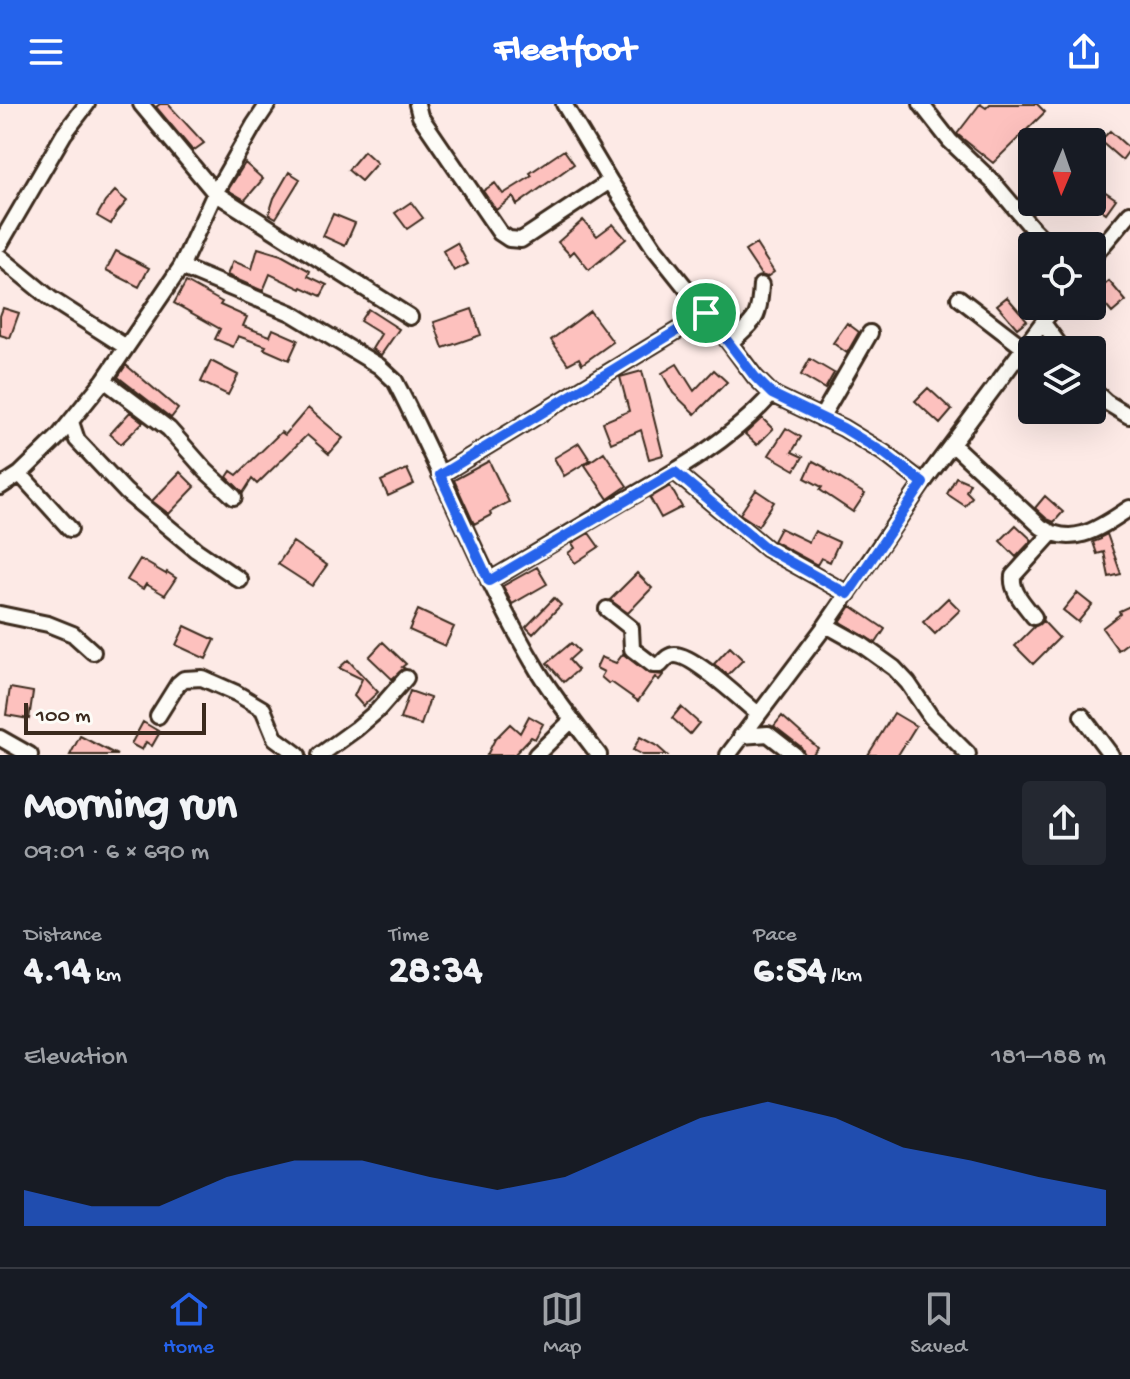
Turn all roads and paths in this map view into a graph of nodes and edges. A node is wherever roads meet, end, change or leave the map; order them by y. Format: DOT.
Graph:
graph roads {
  1 [pos="87,104"];
  2 [pos="141,104"];
  3 [pos="268,104"];
  4 [pos="417,104"];
  5 [pos="564,104"];
  6 [pos="921,104"];
  7 [pos="610,181"];
  8 [pos="215,193"];
  9 [pos="1130,213"];
  10 [pos="1036,232"];
  11 [pos="1106,241"];
  12 [pos="0,244"];
  13 [pos="0,257"];
  14 [pos="181,267"];
  15 [pos="761,285"];
  16 [pos="959,298"];
  17 [pos="706,313"];
  18 [pos="410,317"];
  19 [pos="1045,320"];
  20 [pos="1043,323"];
  21 [pos="870,333"];
  22 [pos="1033,336"];
  23 [pos="1053,336"];
  24 [pos="730,343"];
  25 [pos="1018,343"];
  26 [pos="126,347"];
  27 [pos="1018,356"];
  28 [pos="104,380"];
  29 [pos="772,394"];
  30 [pos="1106,402"];
  31 [pos="1129,416"];
  32 [pos="821,418"];
  33 [pos="71,422"];
  34 [pos="58,437"];
  35 [pos="77,440"];
  36 [pos="952,444"];
  37 [pos="675,472"];
  38 [pos="20,474"];
  39 [pos="440,475"];
  40 [pos="923,483"];
  41 [pos="0,487"];
  42 [pos="234,497"];
  43 [pos="1130,508"];
  44 [pos="70,529"];
  45 [pos="1051,534"];
  46 [pos="240,580"];
  47 [pos="489,581"];
  48 [pos="848,594"];
  49 [pos="607,609"];
  50 [pos="0,614"];
  51 [pos="1034,617"];
  52 [pos="826,625"];
  53 [pos="93,652"];
  54 [pos="406,678"];
  55 [pos="760,710"];
  56 [pos="158,716"];
  57 [pos="1082,716"];
  58 [pos="572,720"];
  59 [pos="768,734"];
  60 [pos="741,736"];
  61 [pos="0,738"];
  62 [pos="968,754"];
  63 [pos="30,755"];
  64 [pos="298,755"];
  65 [pos="320,755"];
  66 [pos="536,755"];
  67 [pos="599,755"];
  68 [pos="728,755"];
  69 [pos="795,755"];
  70 [pos="1111,755"];
  1 -- 12 [label="street"];
  2 -- 8 [label="street"];
  3 -- 8 [label="street"];
  4 -- 7 [label="street"];
  5 -- 7 [label="street"];
  6 -- 10 [label="street"];
  7 -- 17 [label="street"];
  8 -- 14 [label="street"];
  8 -- 18 [label="street"];
  9 -- 11 [label="street"];
  13 -- 26 [label="street"];
  14 -- 26 [label="street"];
  14 -- 39 [label="street"];
  15 -- 24 [label="street"];
  16 -- 25 [label="street"];
  17 -- 24 [label="street"];
  17 -- 39 [label="street"];
  19 -- 20 [label="street"];
  20 -- 22 [label="street"];
  20 -- 23 [label="street"];
  21 -- 32 [label="street"];
  24 -- 29 [label="street"];
  26 -- 28 [label="street"];
  27 -- 36 [label="street"];
  28 -- 33 [label="street"];
  28 -- 42 [label="street"];
  29 -- 32 [label="street"];
  29 -- 37 [label="street"];
  30 -- 31 [label="street"];
  32 -- 40 [label="street"];
  33 -- 34 [label="street"];
  33 -- 35 [label="street"];
  34 -- 35 [label="street"];
  34 -- 38 [label="street"];
  35 -- 46 [label="street"];
  36 -- 40 [label="street"];
  36 -- 45 [label="street"];
  37 -- 47 [label="street"];
  37 -- 48 [label="street"];
  38 -- 41 [label="street"];
  38 -- 44 [label="street"];
  39 -- 47 [label="street"];
  40 -- 48 [label="street"];
  43 -- 45 [label="street"];
  45 -- 51 [label="street"];
  47 -- 58 [label="street"];
  48 -- 52 [label="street"];
  49 -- 55 [label="street"];
  50 -- 53 [label="street"];
  52 -- 55 [label="street"];
  52 -- 62 [label="street"];
  54 -- 65 [label="street"];
  55 -- 59 [label="street"];
  55 -- 60 [label="street"];
  56 -- 64 [label="street"];
  57 -- 70 [label="street"];
  58 -- 66 [label="street"];
  58 -- 67 [label="street"];
  59 -- 60 [label="street"];
  59 -- 69 [label="street"];
  60 -- 68 [label="street"];
  61 -- 63 [label="street"];
}
